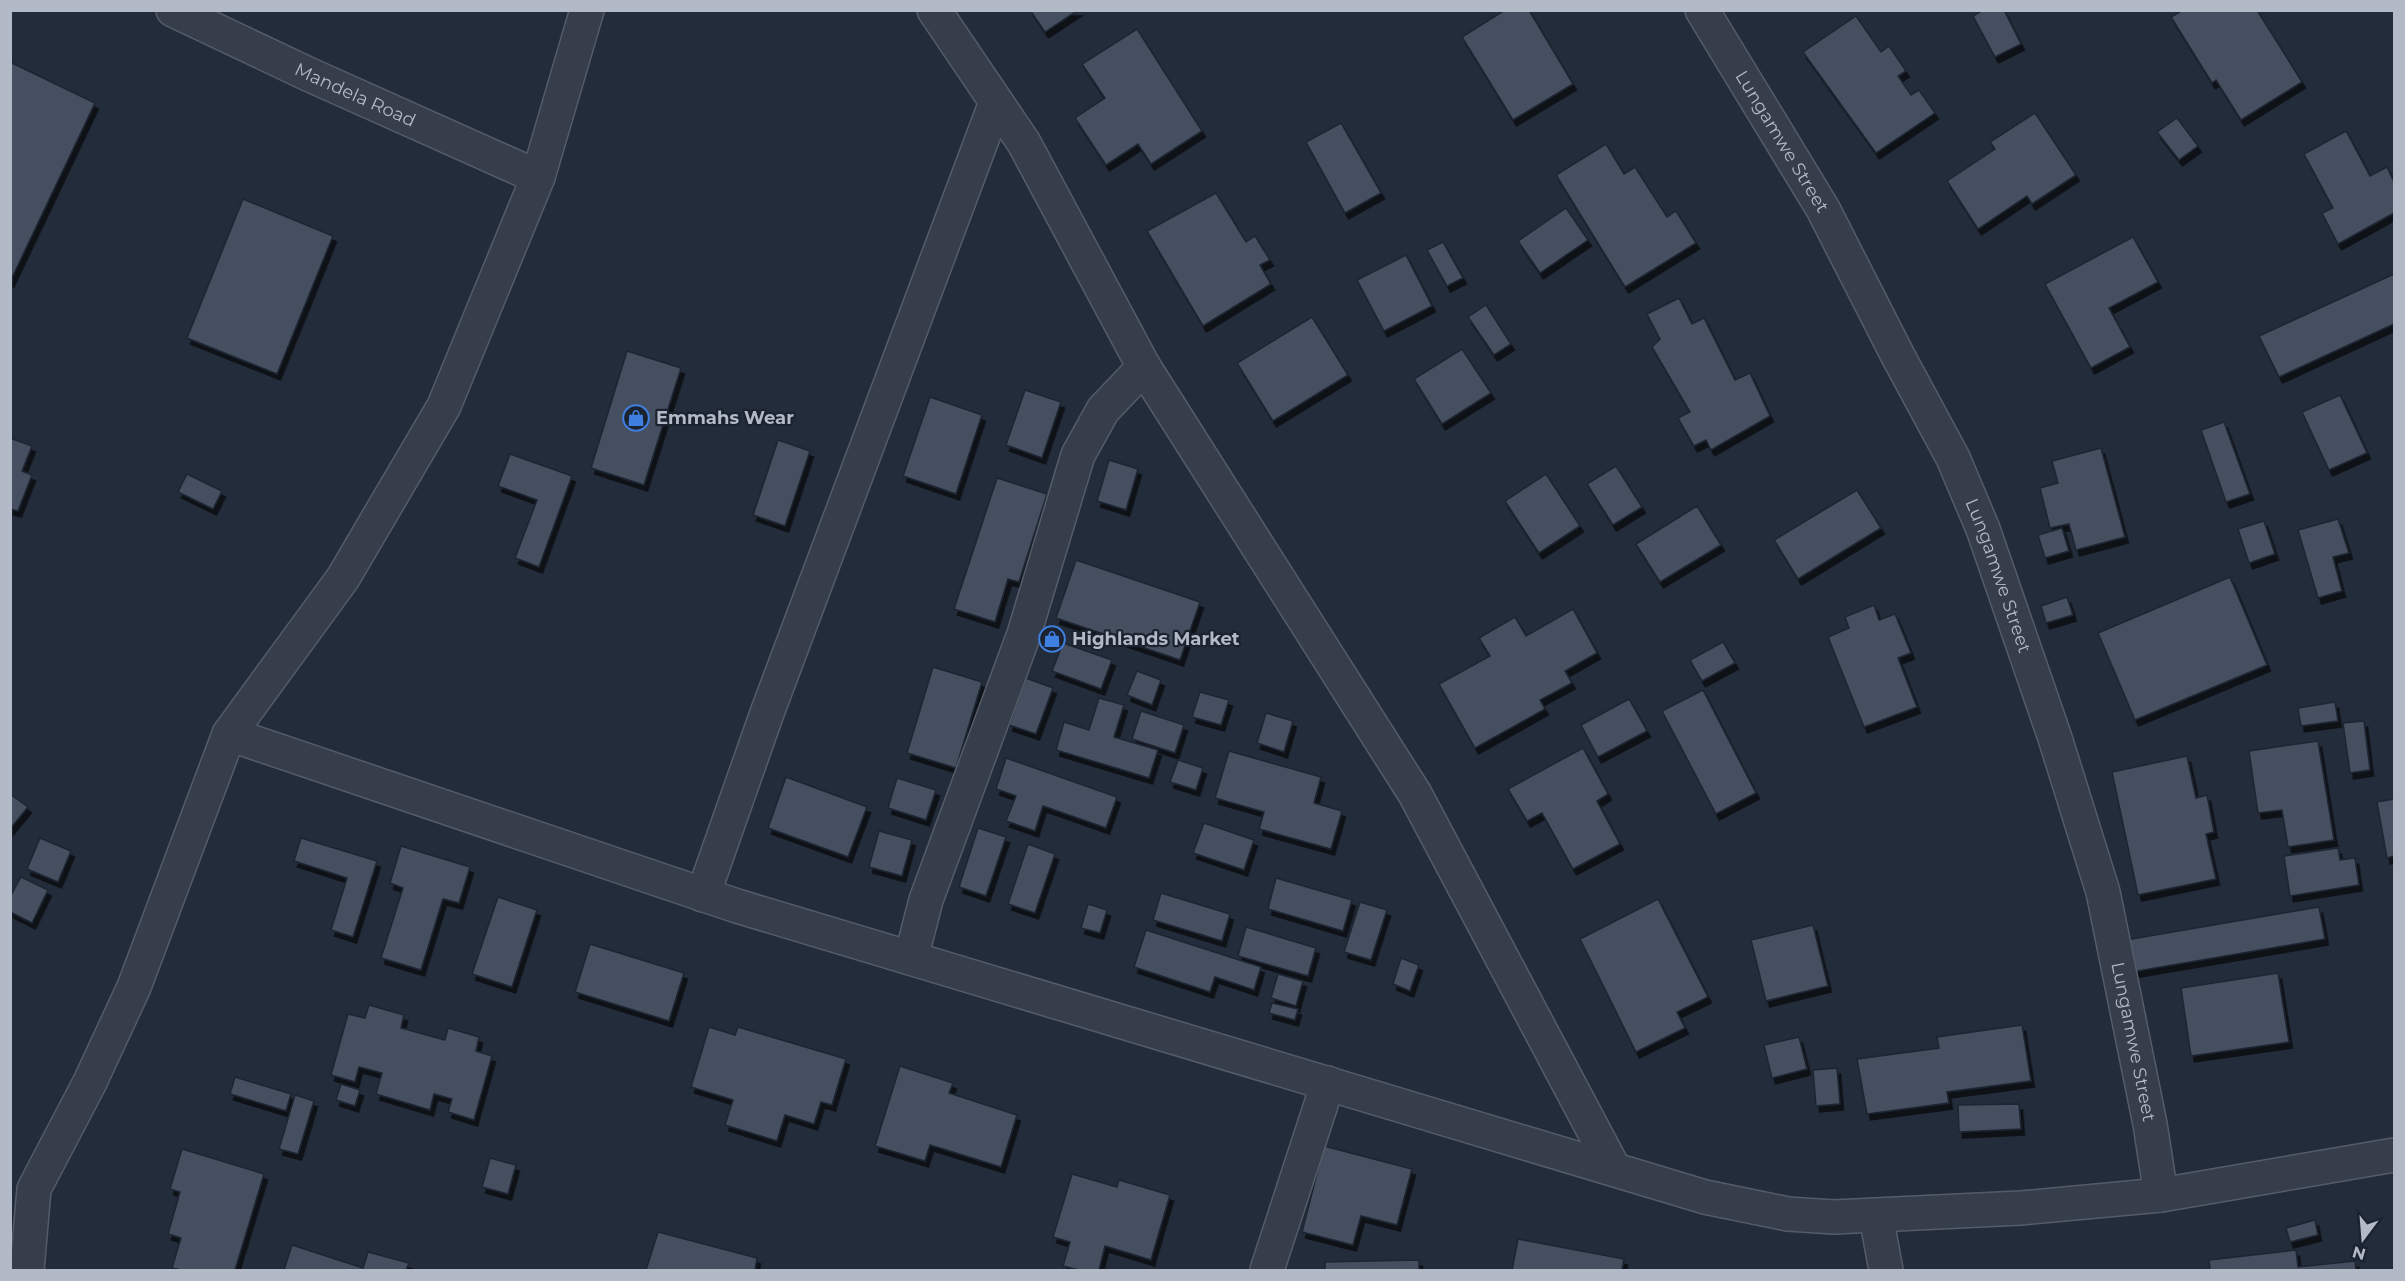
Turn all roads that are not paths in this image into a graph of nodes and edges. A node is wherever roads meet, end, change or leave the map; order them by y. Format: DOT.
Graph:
graph roads {
  1 [pos="173,10"];
  2 [pos="588,10"];
  3 [pos="934,10"];
  4 [pos="1702,10"];
  5 [pos="996,102"];
  6 [pos="538,177"];
  7 [pos="1144,367"];
  8 [pos="229,734"];
  9 [pos="703,895"];
  10 [pos="911,958"];
  11 [pos="1328,1083"];
  12 [pos="2394,1155"];
  13 [pos="1614,1169"];
  14 [pos="2161,1195"];
  15 [pos="1876,1216"];
  16 [pos="27,1270"];
  17 [pos="1268,1270"];
  18 [pos="1886,1270"];
  1 -- 6 [label="street, Mandela Road"];
  2 -- 6 [label="street"];
  3 -- 5 [label="street"];
  4 -- 14 [label="street, Lungamwe Street"];
  5 -- 7 [label="street"];
  5 -- 9 [label="street"];
  6 -- 8 [label="street"];
  7 -- 10 [label="street"];
  7 -- 13 [label="street"];
  8 -- 9 [label="street"];
  8 -- 16 [label="street"];
  9 -- 10 [label="street"];
  10 -- 11 [label="street"];
  11 -- 13 [label="street"];
  11 -- 17 [label="street"];
  12 -- 14 [label="street"];
  13 -- 15 [label="street"];
  14 -- 15 [label="street"];
  15 -- 18 [label="street"];
}
